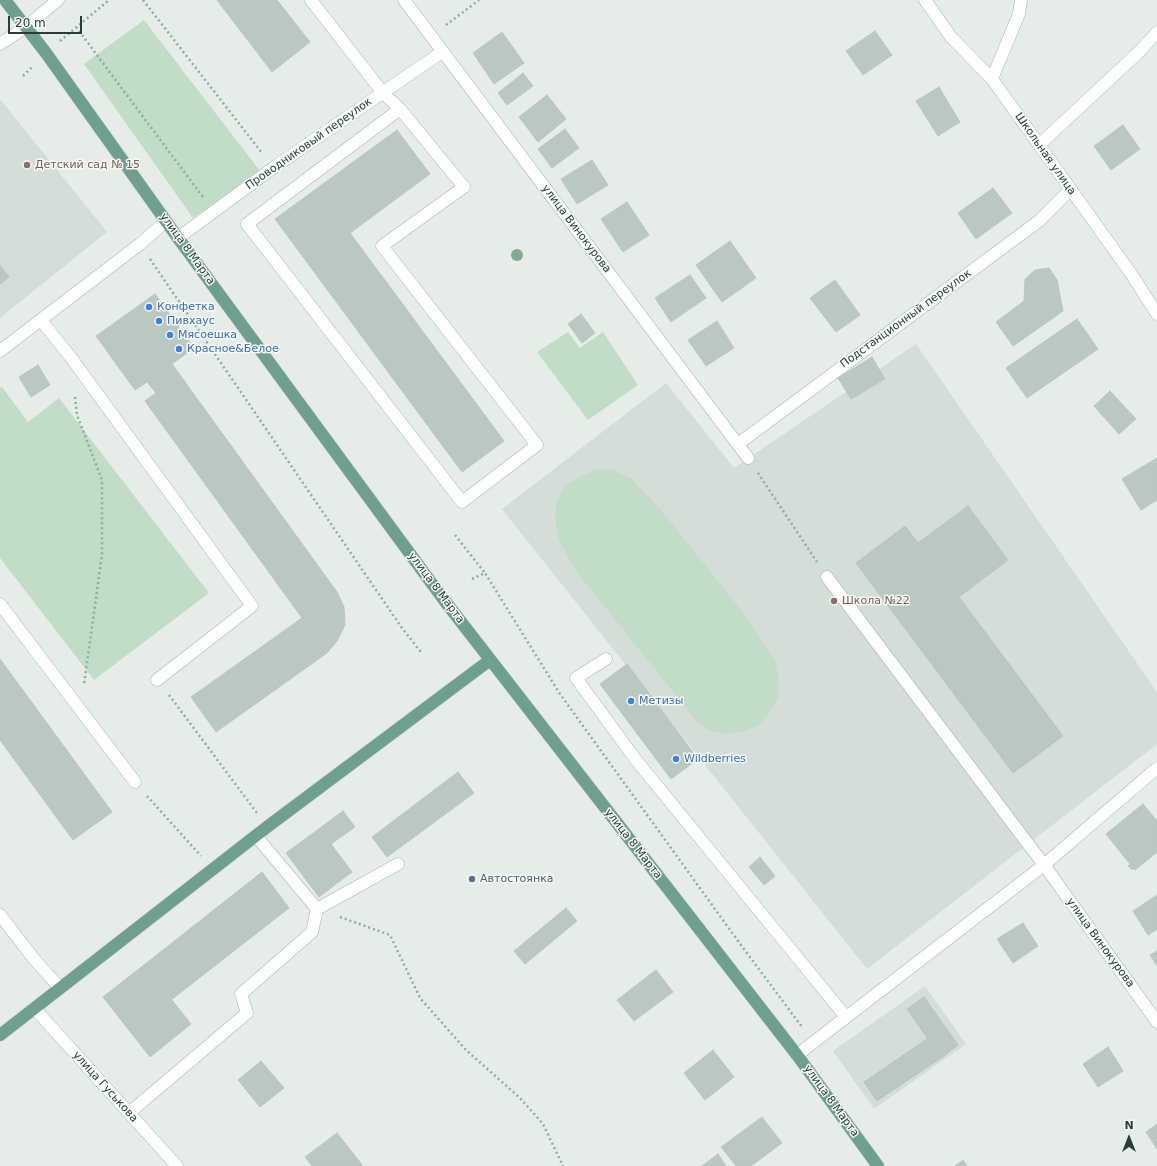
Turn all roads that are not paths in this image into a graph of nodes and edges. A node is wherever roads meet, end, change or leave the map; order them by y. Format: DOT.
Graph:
graph roads {
  1 [pos="5,0"];
  2 [pos="58,0"];
  3 [pos="310,0"];
  4 [pos="404,0"];
  5 [pos="925,0"];
  6 [pos="1021,0"];
  7 [pos="26,27"];
  8 [pos="1157,32"];
  9 [pos="0,44"];
  10 [pos="442,52"];
  11 [pos="992,78"];
  12 [pos="383,92"];
  13 [pos="400,109"];
  14 [pos="1038,145"];
  15 [pos="1070,190"];
  16 [pos="166,221"];
  17 [pos="178,238"];
  18 [pos="1157,314"];
  19 [pos="41,320"];
  20 [pos="0,351"];
  21 [pos="738,444"];
  22 [pos="748,458"];
  23 [pos="827,577"];
  24 [pos="0,604"];
  25 [pos="606,659"];
  26 [pos="490,660"];
  27 [pos="158,680"];
  28 [pos="1157,768"];
  29 [pos="135,782"];
  30 [pos="256,836"];
  31 [pos="398,864"];
  32 [pos="1044,865"];
  33 [pos="317,909"];
  34 [pos="0,915"];
  35 [pos="60,988"];
  36 [pos="34,1008"];
  37 [pos="846,1017"];
  38 [pos="1157,1022"];
  39 [pos="0,1035"];
  40 [pos="797,1055"];
  41 [pos="129,1113"];
  42 [pos="177,1166"];
  43 [pos="878,1166"];
  1 -- 7 [label="main road, улица 8 Марта"];
  2 -- 7 [label="street"];
  3 -- 12 [label="street"];
  4 -- 10 [label="street, улица Винокурова"];
  5 -- 11 [label="street, Школьная улица"];
  6 -- 11 [label="street"];
  7 -- 9 [label="street"];
  7 -- 16 [label="main road, улица 8 Марта"];
  8 -- 14 [label="street"];
  10 -- 12 [label="street, Проводниковый переулок"];
  10 -- 21 [label="street, улица Винокурова"];
  11 -- 14 [label="street, Школьная улица"];
  12 -- 13 [label="street"];
  12 -- 17 [label="street, Проводниковый переулок"];
  13 -- 13 [label="street"];
  14 -- 15 [label="street, Школьная улица"];
  15 -- 18 [label="street, Школьная улица"];
  15 -- 21 [label="street, Подстанционный переулок"];
  16 -- 17 [label="main road, улица 8 Марта"];
  16 -- 19 [label="street"];
  17 -- 26 [label="main road, улица 8 Марта"];
  19 -- 20 [label="street"];
  19 -- 27 [label="street"];
  21 -- 22 [label="street, улица Винокурова"];
  23 -- 32 [label="street, улица Винокурова"];
  24 -- 29 [label="street"];
  25 -- 37 [label="street"];
  26 -- 30 [label="main road"];
  26 -- 40 [label="main road, улица 8 Марта"];
  28 -- 32 [label="street"];
  30 -- 33 [label="street"];
  30 -- 35 [label="main road"];
  31 -- 33 [label="street"];
  32 -- 37 [label="street"];
  32 -- 38 [label="street, улица Винокурова"];
  33 -- 41 [label="street"];
  34 -- 35 [label="street"];
  35 -- 36 [label="main road"];
  36 -- 39 [label="main road"];
  36 -- 41 [label="street, улица Гуськова"];
  37 -- 40 [label="street"];
  40 -- 43 [label="main road, улица 8 Марта"];
  41 -- 42 [label="street, улица Гуськова"];
}
